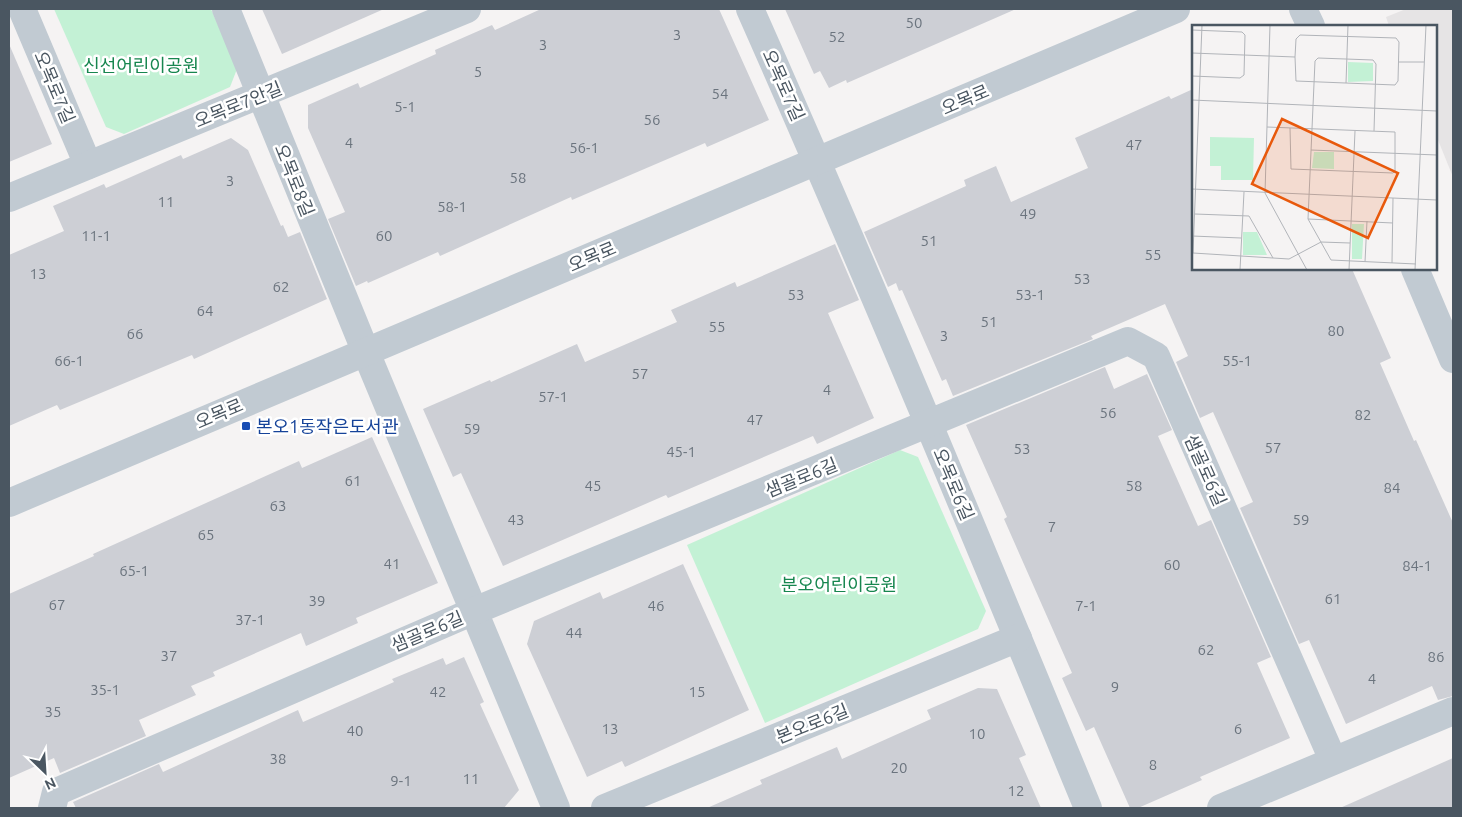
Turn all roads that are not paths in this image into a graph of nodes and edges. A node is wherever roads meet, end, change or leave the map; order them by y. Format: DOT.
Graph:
graph roads {
  1 [pos="22,9"];
  2 [pos="226,9"];
  3 [pos="467,9"];
  4 [pos="750,9"];
  5 [pos="1176,9"];
  6 [pos="1303,9"];
  7 [pos="1311,25"];
  8 [pos="260,94"];
  9 [pos="818,162"];
  10 [pos="88,165"];
  11 [pos="9,198"];
  12 [pos="1414,270"];
  13 [pos="365,350"];
  14 [pos="1453,359"];
  15 [pos="929,424"];
  16 [pos="9,503"];
  17 [pos="474,611"];
  18 [pos="1018,638"];
  19 [pos="1453,711"];
  20 [pos="1333,760"];
  21 [pos="52,808"];
  22 [pos="556,808"];
  23 [pos="606,808"];
  24 [pos="1088,808"];
  25 [pos="1221,808"];
  1 -- 10 [label="street, 오목로7길"];
  2 -- 8 [label="street, 오목로8길"];
  3 -- 8 [label="street, 오목로7안길"];
  4 -- 9 [label="street, 오목로7길"];
  5 -- 9 [label="street, 오목로"];
  6 -- 7 [label="street"];
  8 -- 10 [label="street, 오목로7안길"];
  8 -- 13 [label="street, 오목로8길"];
  9 -- 13 [label="street, 오목로"];
  9 -- 15 [label="street, 오목로6길"];
  10 -- 11 [label="street, 오목로7안길"];
  12 -- 14 [label="street"];
  13 -- 16 [label="street, 오목로"];
  13 -- 17 [label="street, 오목로8길"];
  15 -- 17 [label="street, 샘골로6길"];
  15 -- 18 [label="street, 오목로6길"];
  15 -- 20 [label="street, 샘골로6길"];
  17 -- 21 [label="street, 샘골로6길"];
  17 -- 22 [label="street, 오목로8길"];
  18 -- 23 [label="street, 본오로6길"];
  18 -- 24 [label="street, 오목로6길"];
  19 -- 20 [label="street"];
  20 -- 25 [label="street"];
}
